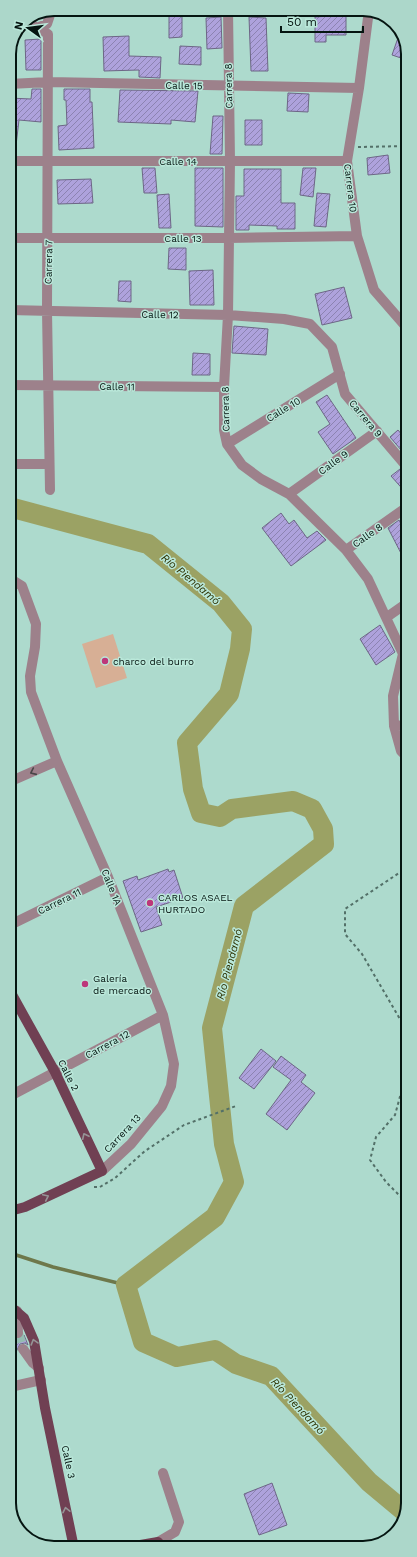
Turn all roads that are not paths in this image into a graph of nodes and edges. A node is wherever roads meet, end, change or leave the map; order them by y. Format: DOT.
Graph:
graph roads {
  1 [pos="228,16"];
  2 [pos="49,17"];
  3 [pos="368,17"];
  4 [pos="31,24"];
  5 [pos="37,28"];
  6 [pos="49,82"];
  7 [pos="16,84"];
  8 [pos="228,86"];
  9 [pos="359,88"];
  10 [pos="16,161"];
  11 [pos="49,161"];
  12 [pos="230,161"];
  13 [pos="347,161"];
  14 [pos="357,236"];
  15 [pos="16,238"];
  16 [pos="49,238"];
  17 [pos="229,238"];
  18 [pos="16,310"];
  19 [pos="47,311"];
  20 [pos="228,315"];
  21 [pos="401,321"];
  22 [pos="310,324"];
  23 [pos="340,374"];
  24 [pos="16,385"];
  25 [pos="49,386"];
  26 [pos="224,387"];
  27 [pos="377,431"];
  28 [pos="226,444"];
  29 [pos="401,460"];
  30 [pos="16,464"];
  31 [pos="49,464"];
  32 [pos="50,490"];
  33 [pos="289,494"];
  34 [pos="401,511"];
  35 [pos="346,550"];
  36 [pos="16,582"];
  37 [pos="401,607"];
  38 [pos="387,617"];
  39 [pos="401,644"];
  40 [pos="401,662"];
  41 [pos="394,726"];
  42 [pos="401,726"];
  43 [pos="401,751"];
  44 [pos="57,761"];
  45 [pos="16,779"];
  46 [pos="108,877"];
  47 [pos="16,922"];
  48 [pos="16,1002"];
  49 [pos="163,1015"];
  50 [pos="55,1072"];
  51 [pos="16,1093"];
  52 [pos="102,1171"];
  53 [pos="16,1209"];
  54 [pos="16,1311"];
  55 [pos="16,1323"];
  56 [pos="18,1333"];
  57 [pos="23,1350"];
  58 [pos="39,1368"];
  59 [pos="41,1380"];
  60 [pos="16,1386"];
  61 [pos="164,1472"];
  62 [pos="73,1541"];
  63 [pos="165,1541"];
  1 -- 8 [label="street, Carrera 8"];
  2 -- 5 [label="street"];
  3 -- 9 [label="street, Carrera 10"];
  4 -- 5 [label="street"];
  5 -- 6 [label="street, Carrera 7"];
  6 -- 7 [label="street, Calle 15"];
  6 -- 8 [label="street, Calle 15"];
  6 -- 11 [label="street, Carrera 7"];
  8 -- 9 [label="street, Calle 15"];
  8 -- 12 [label="street, Carrera 8"];
  9 -- 13 [label="street, Carrera 10"];
  10 -- 11 [label="street, Calle 14"];
  11 -- 12 [label="street, Calle 14"];
  11 -- 16 [label="street, Carrera 7"];
  12 -- 13 [label="street, Calle 14"];
  12 -- 17 [label="street, Carrera 8"];
  13 -- 14 [label="street, Carrera 10"];
  14 -- 17 [label="street, Calle 13"];
  14 -- 21 [label="street, Carrera 10"];
  15 -- 16 [label="street, Calle 13"];
  16 -- 17 [label="street, Calle 13"];
  16 -- 19 [label="street, Carrera 7"];
  17 -- 20 [label="street, Carrera 8"];
  18 -- 19 [label="street, Calle 12"];
  19 -- 20 [label="street, Calle 12"];
  19 -- 25 [label="street, Carrera 7"];
  20 -- 22 [label="street, Calle 12"];
  20 -- 26 [label="street, Carrera 8"];
  22 -- 23 [label="street, Carrera 9"];
  23 -- 27 [label="street, Carrera 9"];
  23 -- 28 [label="street, Calle 10"];
  24 -- 25 [label="street, Calle 11"];
  25 -- 26 [label="street, Calle 11"];
  25 -- 31 [label="street, Carrera 7"];
  26 -- 28 [label="street, Carrera 8"];
  27 -- 29 [label="street, Carrera 9"];
  27 -- 33 [label="street, Calle 9"];
  28 -- 33 [label="street, Carrera 8"];
  30 -- 31 [label="street"];
  31 -- 32 [label="street, Carrera 7"];
  33 -- 35 [label="street, Carrera 8"];
  34 -- 35 [label="street, Calle 8"];
  35 -- 38 [label="street, Carrera 8"];
  36 -- 44 [label="street, Calle 1A"];
  37 -- 38 [label="street"];
  38 -- 39 [label="street, Carrera 8"];
  40 -- 41 [label="street, Carrera 8"];
  41 -- 42 [label="street"];
  41 -- 43 [label="street, Carrera 8"];
  44 -- 45 [label="street, one-way"];
  44 -- 46 [label="street, Calle 1A"];
  46 -- 47 [label="street, Carrera 11"];
  46 -- 49 [label="street, Calle 1A"];
  48 -- 50 [label="main road, Calle 2"];
  49 -- 50 [label="street, Carrera 12"];
  49 -- 52 [label="street, Carrera 13"];
  50 -- 51 [label="street, Carrera 12"];
  52 -- 50 [label="main road, Calle 2, one-way"];
  53 -- 52 [label="main road, Carrera 13, one-way"];
  58 -- 54 [label="main road, Calle 3, one-way"];
  55 -- 56 [label="street"];
  57 -- 58 [label="street"];
  58 -- 59 [label="main road, Calle 3"];
  59 -- 60 [label="street"];
  62 -- 59 [label="main road, Calle 3, one-way"];
  61 -- 63 [label="street"];
}
